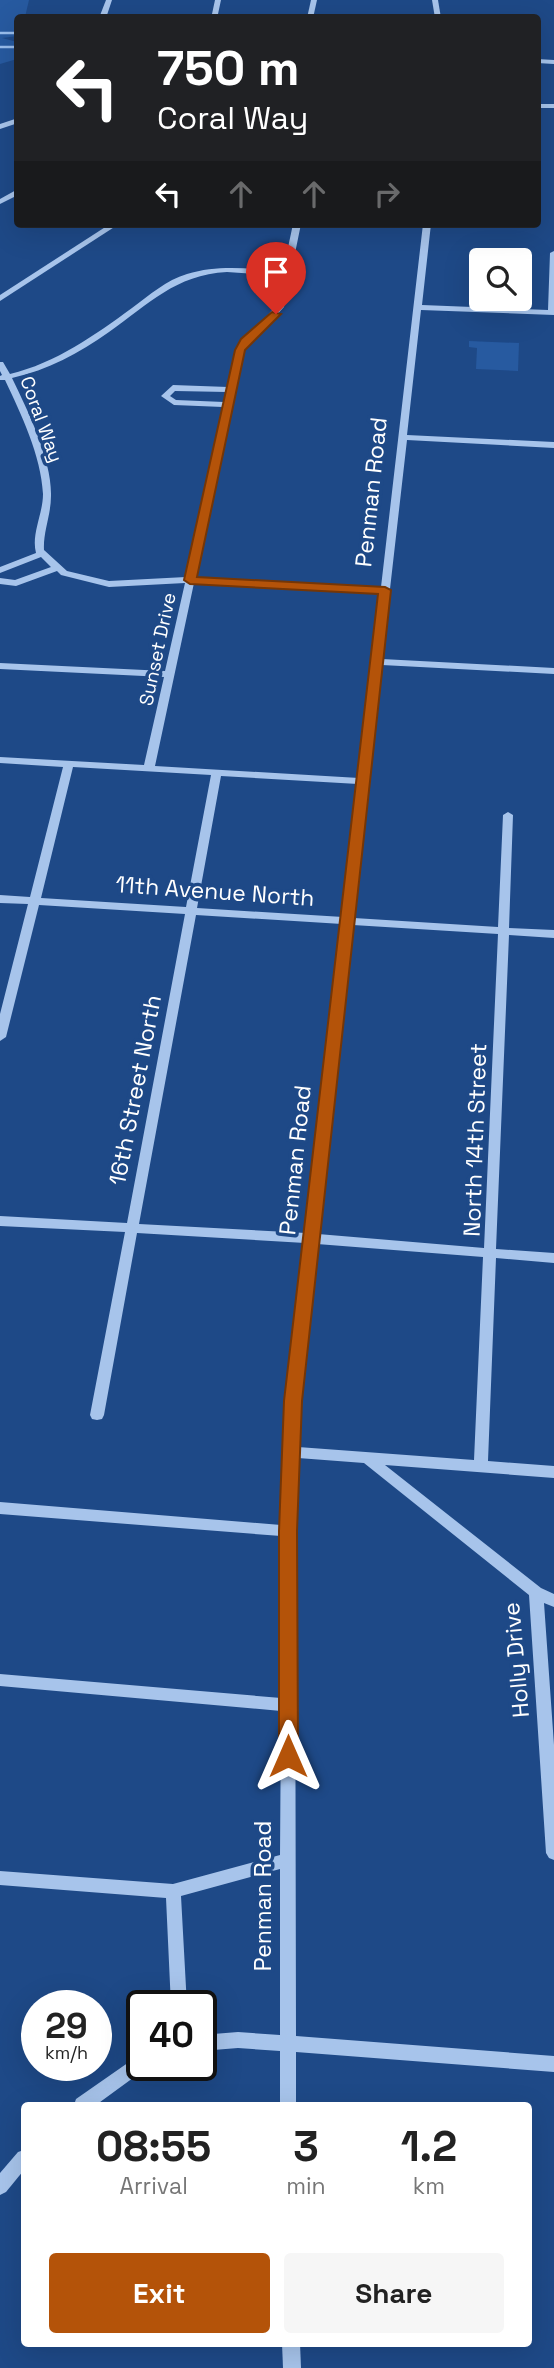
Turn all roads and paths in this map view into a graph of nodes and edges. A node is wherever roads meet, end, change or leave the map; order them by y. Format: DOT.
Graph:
graph roads {
  1 [pos="110,228"];
  2 [pos="296,228"];
  3 [pos="427,228"];
  4 [pos="554,253"];
  5 [pos="288,274"];
  6 [pos="0,299"];
  7 [pos="417,307"];
  8 [pos="553,313"];
  9 [pos="0,364"];
  10 [pos="4,378"];
  11 [pos="231,390"];
  12 [pos="228,405"];
  13 [pos="402,437"];
  14 [pos="554,445"];
  15 [pos="41,554"];
  16 [pos="57,568"];
  17 [pos="0,570"];
  18 [pos="190,580"];
  19 [pos="0,581"];
  20 [pos="385,590"];
  21 [pos="376,662"];
  22 [pos="0,666"];
  23 [pos="554,671"];
  24 [pos="169,674"];
  25 [pos="0,760"];
  26 [pos="69,764"];
  27 [pos="149,768"];
  28 [pos="216,772"];
  29 [pos="362,781"];
  30 [pos="508,815"];
  31 [pos="0,899"];
  32 [pos="34,901"];
  33 [pos="190,911"];
  34 [pos="346,920"];
  35 [pos="504,930"];
  36 [pos="554,934"];
  37 [pos="0,1037"];
  38 [pos="0,1221"];
  39 [pos="131,1227"];
  40 [pos="311,1239"];
  41 [pos="492,1254"];
  42 [pos="554,1258"];
  43 [pos="97,1415"];
  44 [pos="290,1452"];
  45 [pos="367,1458"];
  46 [pos="481,1466"];
  47 [pos="554,1472"];
  48 [pos="0,1508"];
  49 [pos="288,1531"];
  50 [pos="536,1592"];
  51 [pos="554,1601"];
  52 [pos="0,1680"];
  53 [pos="289,1705"];
  54 [pos="554,1853"];
  55 [pos="288,1860"];
  56 [pos="0,1878"];
  57 [pos="173,1891"];
  58 [pos="178,1990"];
  59 [pos="217,2042"];
  60 [pos="288,2044"];
  61 [pos="554,2064"];
  62 [pos="126,2073"];
  63 [pos="86,2102"];
  64 [pos="289,2102"];
  65 [pos="21,2162"];
  66 [pos="0,2186"];
  67 [pos="292,2347"];
  68 [pos="292,2368"];
  1 -- 6 [label="street"];
  2 -- 5 [label="street, Sunset Drive"];
  3 -- 7 [label="street, Penman Road"];
  4 -- 8 [label="street"];
  5 -- 10 [label="street"];
  5 -- 11 [label="street, Sunset Drive"];
  7 -- 8 [label="street"];
  7 -- 13 [label="street, Penman Road"];
  9 -- 10 [label="street, Coral Way"];
  10 -- 15 [label="street, Coral Way"];
  11 -- 12 [label="street, Sunset Drive"];
  11 -- 12 [label="street"];
  12 -- 18 [label="street, Sunset Drive"];
  13 -- 14 [label="street"];
  13 -- 20 [label="street, Penman Road"];
  15 -- 16 [label="street"];
  15 -- 17 [label="street"];
  16 -- 18 [label="street"];
  16 -- 19 [label="street"];
  18 -- 20 [label="street"];
  18 -- 24 [label="street, Sunset Drive"];
  20 -- 21 [label="street, Penman Road"];
  21 -- 23 [label="street"];
  21 -- 29 [label="street, Penman Road"];
  22 -- 24 [label="street"];
  24 -- 27 [label="street, Sunset Drive"];
  25 -- 26 [label="street"];
  26 -- 27 [label="street"];
  26 -- 32 [label="street"];
  27 -- 28 [label="street"];
  28 -- 29 [label="street"];
  28 -- 33 [label="street, 16th Street North"];
  29 -- 34 [label="street, Penman Road"];
  30 -- 35 [label="street, North 14th Street"];
  31 -- 32 [label="street, 11th Avenue North"];
  32 -- 33 [label="street, 11th Avenue North"];
  32 -- 37 [label="street"];
  33 -- 34 [label="street, 11th Avenue North"];
  33 -- 39 [label="street, 16th Street North"];
  34 -- 35 [label="street, 11th Avenue North"];
  34 -- 40 [label="street, Penman Road"];
  35 -- 36 [label="street, 11th Avenue North"];
  35 -- 41 [label="street, North 14th Street"];
  38 -- 39 [label="street"];
  39 -- 40 [label="street"];
  39 -- 43 [label="street, 16th Street North"];
  40 -- 41 [label="street"];
  40 -- 44 [label="street, Penman Road"];
  41 -- 42 [label="street"];
  41 -- 46 [label="street, North 14th Street"];
  44 -- 45 [label="street"];
  44 -- 49 [label="street, Penman Road"];
  45 -- 46 [label="street"];
  45 -- 50 [label="street, Holly Drive"];
  46 -- 47 [label="street"];
  48 -- 49 [label="street"];
  49 -- 53 [label="street, Penman Road"];
  50 -- 51 [label="street"];
  50 -- 54 [label="street, Holly Drive"];
  52 -- 53 [label="street"];
  53 -- 55 [label="street, Penman Road"];
  55 -- 57 [label="street"];
  55 -- 60 [label="street, Penman Road"];
  56 -- 57 [label="street"];
  57 -- 58 [label="street"];
  59 -- 60 [label="street"];
  60 -- 61 [label="street"];
  60 -- 64 [label="street, Penman Road"];
  62 -- 63 [label="street"];
  65 -- 66 [label="street"];
  67 -- 68 [label="street"];
}
